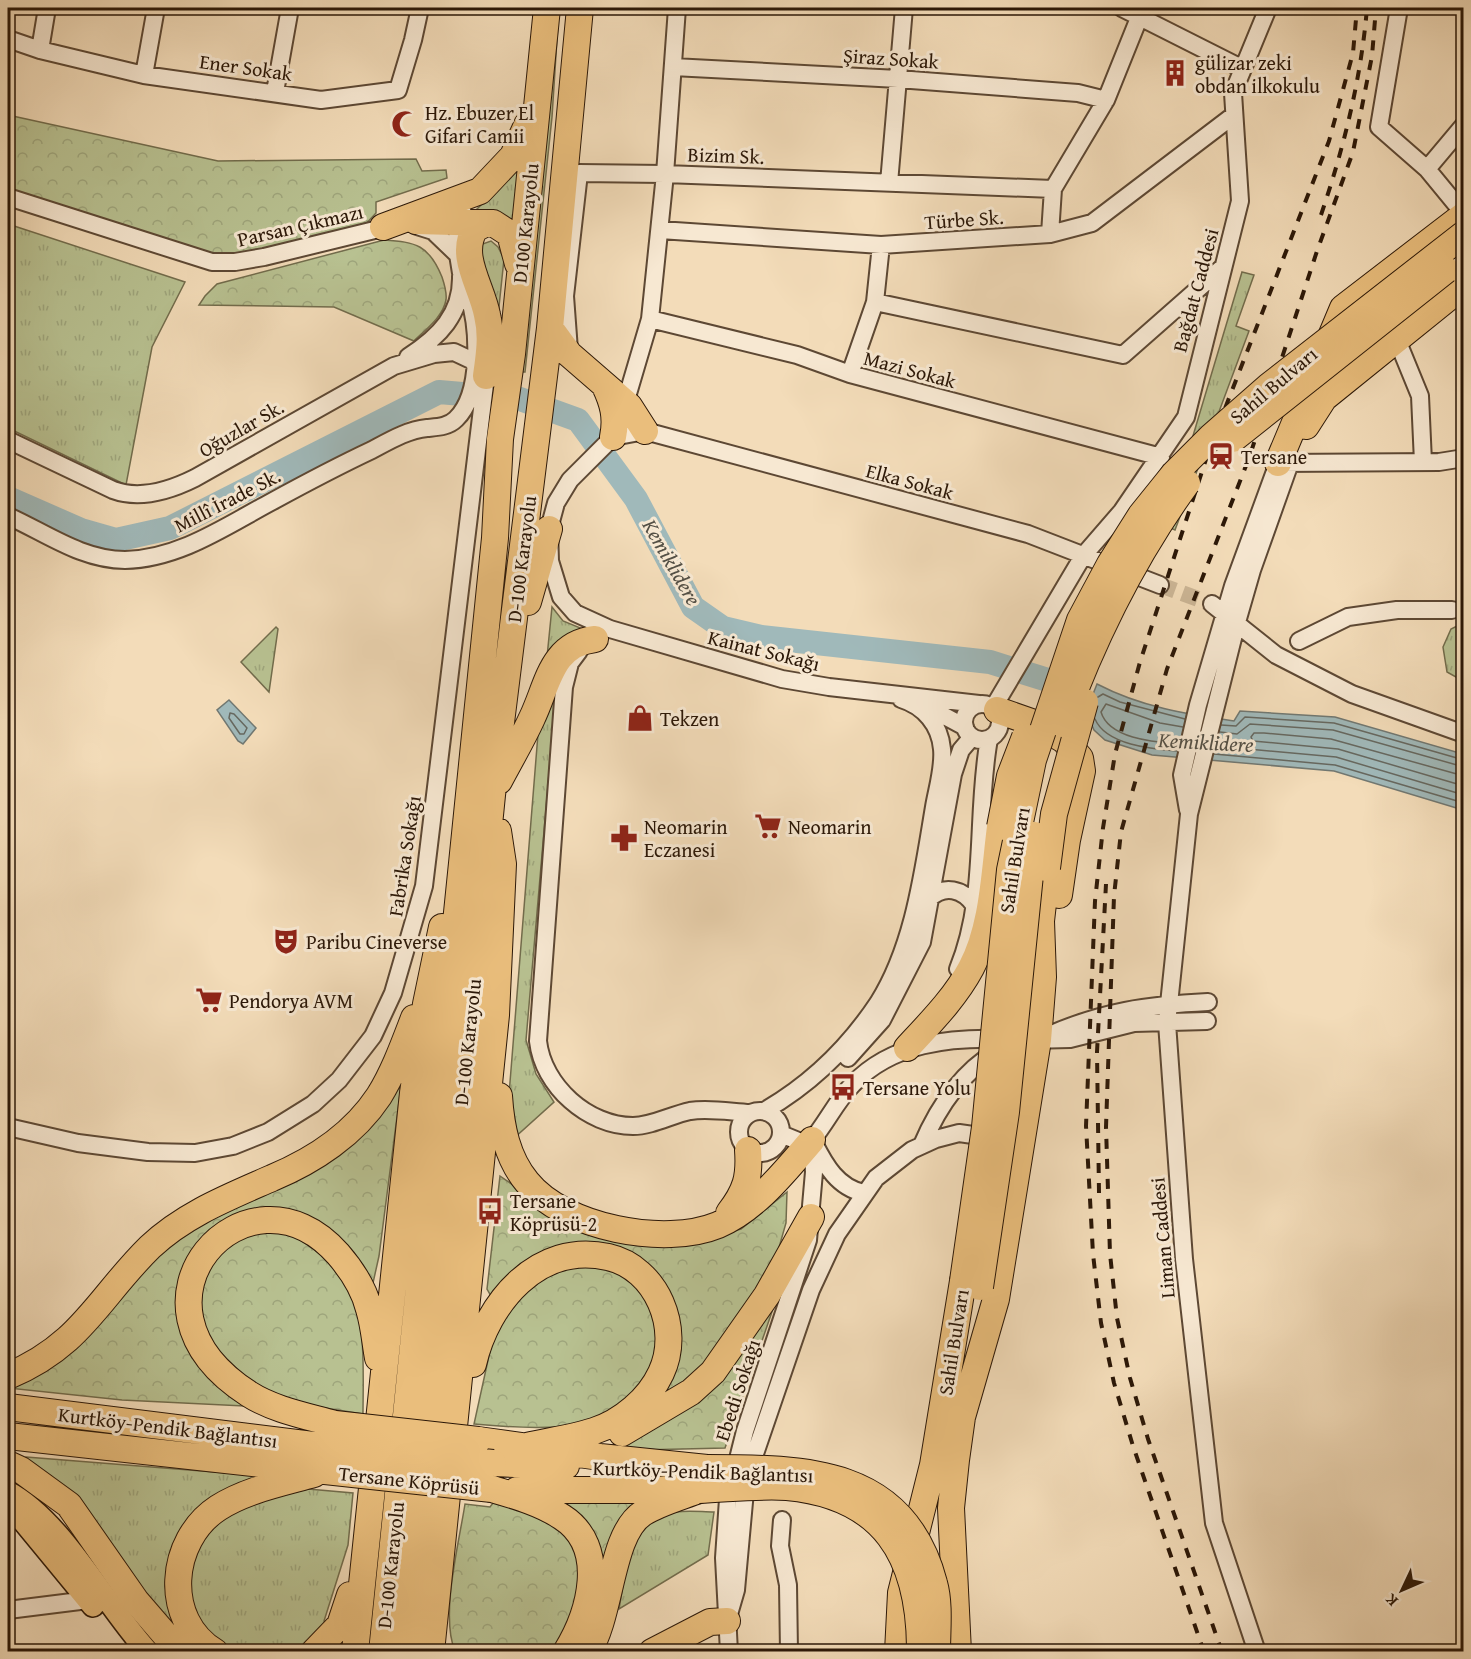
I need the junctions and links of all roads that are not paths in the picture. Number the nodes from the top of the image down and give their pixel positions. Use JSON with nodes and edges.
{"nodes":[{"id":1,"x":47,"y":8,"type":"edge"},
{"id":2,"x":156,"y":8,"type":"edge"},
{"id":3,"x":290,"y":8,"type":"edge"},
{"id":4,"x":420,"y":8,"type":"edge"},
{"id":5,"x":547,"y":8,"type":"edge"},
{"id":6,"x":580,"y":8,"type":"edge"},
{"id":7,"x":677,"y":8,"type":"edge"},
{"id":8,"x":904,"y":8,"type":"edge"},
{"id":9,"x":1122,"y":8,"type":"edge"},
{"id":10,"x":1268,"y":8,"type":"edge"},
{"id":11,"x":1399,"y":8,"type":"edge"},
{"id":12,"x":1142,"y":12,"type":"edge"},
{"id":13,"x":8,"y":39,"type":"edge"},
{"id":14,"x":40,"y":50,"type":"junction"},
{"id":15,"x":673,"y":67,"type":"junction"},
{"id":16,"x":1243,"y":69,"type":"junction"},
{"id":17,"x":144,"y":75,"type":"junction"},
{"id":18,"x":898,"y":79,"type":"junction"},
{"id":19,"x":538,"y":81,"type":"junction"},
{"id":20,"x":275,"y":92,"type":"junction"},
{"id":21,"x":1106,"y":100,"type":"junction"},
{"id":22,"x":1234,"y":116,"type":"junction"},
{"id":23,"x":1464,"y":125,"type":"edge"},
{"id":24,"x":1427,"y":169,"type":"junction"},
{"id":25,"x":665,"y":174,"type":"junction"},
{"id":26,"x":889,"y":183,"type":"junction"},
{"id":27,"x":1053,"y":189,"type":"junction"},
{"id":28,"x":480,"y":191,"type":"junction"},
{"id":29,"x":8,"y":197,"type":"edge"},
{"id":30,"x":1464,"y":214,"type":"edge"},
{"id":31,"x":460,"y":221,"type":"junction"},
{"id":32,"x":486,"y":223,"type":"junction"},
{"id":33,"x":383,"y":226,"type":"junction"},
{"id":34,"x":660,"y":230,"type":"junction"},
{"id":35,"x":1050,"y":234,"type":"junction"},
{"id":36,"x":1464,"y":234,"type":"edge"},
{"id":37,"x":881,"y":245,"type":"junction"},
{"id":38,"x":457,"y":254,"type":"junction"},
{"id":39,"x":1464,"y":256,"type":"edge"},
{"id":40,"x":1224,"y":266,"type":"junction"},
{"id":41,"x":462,"y":276,"type":"junction"},
{"id":42,"x":1464,"y":285,"type":"edge"},
{"id":43,"x":1366,"y":288,"type":"junction"},
{"id":44,"x":875,"y":302,"type":"junction"},
{"id":45,"x":650,"y":319,"type":"junction"},
{"id":46,"x":1397,"y":337,"type":"junction"},
{"id":47,"x":513,"y":342,"type":"junction"},
{"id":48,"x":557,"y":356,"type":"junction"},
{"id":49,"x":394,"y":366,"type":"junction"},
{"id":50,"x":480,"y":369,"type":"junction"},
{"id":51,"x":850,"y":374,"type":"junction"},
{"id":52,"x":604,"y":385,"type":"junction"},
{"id":53,"x":629,"y":406,"type":"junction"},
{"id":54,"x":457,"y":418,"type":"junction"},
{"id":55,"x":645,"y":431,"type":"junction"},
{"id":56,"x":485,"y":433,"type":"junction"},
{"id":57,"x":537,"y":433,"type":"joint"},
{"id":58,"x":613,"y":437,"type":"junction"},
{"id":59,"x":8,"y":440,"type":"edge"},
{"id":60,"x":1161,"y":457,"type":"junction"},
{"id":61,"x":1464,"y":458,"type":"edge"},
{"id":62,"x":1423,"y":462,"type":"junction"},
{"id":63,"x":1284,"y":463,"type":"junction"},
{"id":64,"x":8,"y":516,"type":"edge"},
{"id":65,"x":549,"y":529,"type":"junction"},
{"id":66,"x":1083,"y":556,"type":"junction"},
{"id":67,"x":1160,"y":585,"type":"tunnel mouth"},
{"id":68,"x":1452,"y":610,"type":"dead end"},
{"id":69,"x":1225,"y":613,"type":"junction"},
{"id":70,"x":1090,"y":626,"type":"junction"},
{"id":71,"x":639,"y":638,"type":"junction"},
{"id":72,"x":595,"y":639,"type":"junction"},
{"id":73,"x":1299,"y":641,"type":"dead end"},
{"id":74,"x":506,"y":680,"type":"junction"},
{"id":75,"x":880,"y":693,"type":"junction"},
{"id":76,"x":993,"y":704,"type":"junction"},
{"id":77,"x":1464,"y":734,"type":"edge"},
{"id":78,"x":975,"y":735,"type":"junction"},
{"id":79,"x":481,"y":795,"type":"junction"},
{"id":80,"x":1189,"y":814,"type":"junction"},
{"id":81,"x":929,"y":899,"type":"junction"},
{"id":82,"x":974,"y":905,"type":"junction"},
{"id":83,"x":432,"y":973,"type":"junction"},
{"id":84,"x":1043,"y":977,"type":"junction"},
{"id":85,"x":1208,"y":1002,"type":"dead end"},
{"id":86,"x":1170,"y":1004,"type":"junction"},
{"id":87,"x":496,"y":1015,"type":"junction"},
{"id":88,"x":1207,"y":1021,"type":"dead end"},
{"id":89,"x":1167,"y":1023,"type":"junction"},
{"id":90,"x":1029,"y":1040,"type":"junction"},
{"id":91,"x":907,"y":1048,"type":"junction"},
{"id":92,"x":707,"y":1111,"type":"junction"},
{"id":93,"x":768,"y":1119,"type":"junction"},
{"id":94,"x":1024,"y":1123,"type":"junction"},
{"id":95,"x":11,"y":1129,"type":"edge"},
{"id":96,"x":812,"y":1140,"type":"junction"},
{"id":97,"x":743,"y":1142,"type":"junction"},
{"id":98,"x":922,"y":1144,"type":"junction"},
{"id":99,"x":864,"y":1193,"type":"junction"},
{"id":100,"x":811,"y":1217,"type":"junction"},
{"id":101,"x":717,"y":1225,"type":"junction"},
{"id":102,"x":971,"y":1284,"type":"junction"},
{"id":103,"x":8,"y":1376,"type":"edge"},
{"id":104,"x":383,"y":1393,"type":"junction"},
{"id":105,"x":8,"y":1407,"type":"edge"},
{"id":106,"x":458,"y":1411,"type":"junction"},
{"id":107,"x":962,"y":1417,"type":"junction"},
{"id":108,"x":8,"y":1436,"type":"edge"},
{"id":109,"x":527,"y":1446,"type":"junction"},
{"id":110,"x":330,"y":1447,"type":"junction"},
{"id":111,"x":493,"y":1463,"type":"joint"},
{"id":112,"x":8,"y":1464,"type":"edge"},
{"id":113,"x":703,"y":1479,"type":"junction"},
{"id":114,"x":492,"y":1489,"type":"junction"},
{"id":115,"x":8,"y":1492,"type":"edge"},
{"id":116,"x":8,"y":1511,"type":"edge"},
{"id":117,"x":782,"y":1520,"type":"dead end"},
{"id":118,"x":365,"y":1542,"type":"junction"},
{"id":119,"x":88,"y":1600,"type":"junction"},
{"id":120,"x":438,"y":1602,"type":"junction"},
{"id":121,"x":8,"y":1610,"type":"edge"},
{"id":122,"x":958,"y":1616,"type":"junction"},
{"id":123,"x":727,"y":1621,"type":"junction"},
{"id":124,"x":898,"y":1643,"type":"edge"},
{"id":125,"x":129,"y":1652,"type":"edge"},
{"id":126,"x":148,"y":1652,"type":"edge"},
{"id":127,"x":180,"y":1652,"type":"edge"},
{"id":128,"x":215,"y":1652,"type":"edge"},
{"id":129,"x":314,"y":1652,"type":"edge"},
{"id":130,"x":355,"y":1652,"type":"edge"},
{"id":131,"x":381,"y":1652,"type":"edge"},
{"id":132,"x":406,"y":1652,"type":"edge"},
{"id":133,"x":431,"y":1652,"type":"edge"},
{"id":134,"x":443,"y":1652,"type":"edge"},
{"id":135,"x":566,"y":1652,"type":"edge"},
{"id":136,"x":588,"y":1652,"type":"edge"},
{"id":137,"x":652,"y":1652,"type":"edge"},
{"id":138,"x":729,"y":1652,"type":"edge"},
{"id":139,"x":789,"y":1652,"type":"edge"},
{"id":140,"x":920,"y":1652,"type":"edge"},
{"id":141,"x":937,"y":1652,"type":"edge"},
{"id":142,"x":958,"y":1652,"type":"edge"},
{"id":143,"x":1257,"y":1652,"type":"edge"}],
"edges":[{"from":1,"to":14,"type":"street"},
{"from":2,"to":17,"type":"street"},
{"from":3,"to":20,"type":"street"},
{"from":4,"to":20,"type":"street","name":"Ener Sokak"},
{"from":5,"to":19,"type":"highway","name":"D100 Karayolu"},
{"from":6,"to":48,"type":"highway","name":"D100 Karayolu"},
{"from":7,"to":15,"type":"street"},
{"from":8,"to":18,"type":"street"},
{"from":9,"to":12,"type":"street"},
{"from":10,"to":16,"type":"street","name":"Bağdat Caddesi"},
{"from":11,"to":24,"type":"street"},
{"from":12,"to":16,"type":"street"},
{"from":12,"to":21,"type":"street"},
{"from":13,"to":14,"type":"street","name":"Ener Sokak"},
{"from":14,"to":17,"type":"street","name":"Ener Sokak"},
{"from":15,"to":18,"type":"street","name":"Şiraz Sokak"},
{"from":15,"to":25,"type":"street"},
{"from":16,"to":22,"type":"street","name":"Bağdat Caddesi"},
{"from":17,"to":20,"type":"street","name":"Ener Sokak"},
{"from":18,"to":21,"type":"street","name":"Şiraz Sokak"},
{"from":18,"to":26,"type":"street"},
{"from":19,"to":28,"type":"highway"},
{"from":19,"to":47,"type":"highway","name":"D100 Karayolu"},
{"from":21,"to":27,"type":"street"},
{"from":22,"to":35,"type":"street","name":"Türbe Sk."},
{"from":22,"to":40,"type":"street","name":"Bağdat Caddesi"},
{"from":23,"to":24,"type":"street"},
{"from":24,"to":30,"type":"street"},
{"from":25,"to":26,"type":"street","name":"Bizim Sk."},
{"from":25,"to":34,"type":"street"},
{"from":25,"to":48,"type":"street","name":"Bizim Sk."},
{"from":26,"to":27,"type":"street","name":"Bizim Sk."},
{"from":27,"to":35,"type":"street"},
{"from":28,"to":31,"type":"street"},
{"from":28,"to":33,"type":"highway"},
{"from":29,"to":33,"type":"street","name":"Parsan Çıkmazı"},
{"from":30,"to":43,"type":"highway"},
{"from":31,"to":32,"type":"highway"},
{"from":31,"to":33,"type":"highway"},
{"from":31,"to":38,"type":"street"},
{"from":32,"to":47,"type":"highway"},
{"from":32,"to":50,"type":"highway"},
{"from":33,"to":38,"type":"street","name":"Parsan Çıkmazı"},
{"from":34,"to":37,"type":"street","name":"Türbe Sk."},
{"from":34,"to":45,"type":"street"},
{"from":35,"to":37,"type":"street","name":"Türbe Sk."},
{"from":36,"to":70,"type":"highway","name":"Sahil Bulvarı","bridge":true},
{"from":37,"to":44,"type":"street"},
{"from":38,"to":41,"type":"street"},
{"from":39,"to":70,"type":"highway","name":"Sahil Bulvarı","bridge":true},
{"from":40,"to":44,"type":"street"},
{"from":40,"to":60,"type":"street","name":"Bağdat Caddesi"},
{"from":41,"to":49,"type":"street"},
{"from":41,"to":50,"type":"street"},
{"from":42,"to":46,"type":"highway"},
{"from":43,"to":46,"type":"street"},
{"from":43,"to":63,"type":"highway"},
{"from":44,"to":51,"type":"street"},
{"from":45,"to":51,"type":"street","name":"Mazi Sokak"},
{"from":45,"to":53,"type":"street"},
{"from":46,"to":62,"type":"street"},
{"from":46,"to":63,"type":"highway"},
{"from":47,"to":56,"type":"highway","name":"D100 Karayolu"},
{"from":48,"to":52,"type":"highway"},
{"from":48,"to":57,"type":"highway","name":"D100 Karayolu"},
{"from":49,"to":50,"type":"street","name":"Oğuzlar Sk."},
{"from":49,"to":59,"type":"street","name":"Oğuzlar Sk."},
{"from":50,"to":54,"type":"street"},
{"from":50,"to":56,"type":"street","name":"Fabrika Sokağı"},
{"from":51,"to":60,"type":"street","name":"Mazi Sokak"},
{"from":52,"to":53,"type":"highway"},
{"from":52,"to":58,"type":"highway"},
{"from":53,"to":55,"type":"highway"},
{"from":54,"to":56,"type":"street"},
{"from":54,"to":64,"type":"street","name":"Millî İrade Sk."},
{"from":55,"to":58,"type":"street"},
{"from":55,"to":66,"type":"street","name":"Elka Sokak"},
{"from":56,"to":79,"type":"highway","name":"D-100 Karayolu"},
{"from":56,"to":95,"type":"street","name":"Fabrika Sokağı"},
{"from":57,"to":74,"type":"highway","name":"D-100 Karayolu"},
{"from":58,"to":65,"type":"street","name":"Kainat Sokağı"},
{"from":60,"to":66,"type":"street","name":"Bağdat Caddesi"},
{"from":61,"to":62,"type":"street"},
{"from":62,"to":63,"type":"street"},
{"from":63,"to":69,"type":"street","name":"Liman Caddesi"},
{"from":65,"to":71,"type":"street","name":"Kainat Sokağı"},
{"from":65,"to":74,"type":"highway"},
{"from":66,"to":67,"type":"street","name":"Elka Sokak"},
{"from":66,"to":76,"type":"street","name":"Bağdat Caddesi"},
{"from":68,"to":73,"type":"street"},
{"from":69,"to":77,"type":"street"},
{"from":69,"to":80,"type":"street","name":"Liman Caddesi"},
{"from":69,"to":80,"type":"street","name":"Liman Caddesi"},
{"from":70,"to":84,"type":"highway","bridge":true},
{"from":70,"to":91,"type":"highway","bridge":true},
{"from":70,"to":102,"type":"highway","name":"Sahil Bulvarı","bridge":true},
{"from":71,"to":72,"type":"street"},
{"from":71,"to":75,"type":"street","name":"Kainat Sokağı"},
{"from":72,"to":79,"type":"highway"},
{"from":72,"to":92,"type":"street"},
{"from":74,"to":79,"type":"highway","name":"D-100 Karayolu"},
{"from":75,"to":76,"type":"street"},
{"from":75,"to":78,"type":"street"},
{"from":75,"to":93,"type":"street"},
{"from":76,"to":78,"type":"street"},
{"from":76,"to":78,"type":"street","name":"Bağdat Caddesi"},
{"from":76,"to":84,"type":"highway"},
{"from":78,"to":81,"type":"street"},
{"from":78,"to":82,"type":"street"},
{"from":79,"to":83,"type":"highway"},
{"from":79,"to":87,"type":"highway"},
{"from":79,"to":131,"type":"highway","name":"D-100 Karayolu"},
{"from":79,"to":132,"type":"highway","name":"D-100 Karayolu"},
{"from":80,"to":86,"type":"street","name":"Liman Caddesi"},
{"from":81,"to":82,"type":"street"},
{"from":81,"to":93,"type":"street"},
{"from":82,"to":91,"type":"street"},
{"from":83,"to":103,"type":"highway"},
{"from":83,"to":104,"type":"highway"},
{"from":84,"to":90,"type":"highway"},
{"from":85,"to":86,"type":"street"},
{"from":86,"to":89,"type":"street","name":"Liman Caddesi"},
{"from":86,"to":90,"type":"street"},
{"from":87,"to":101,"type":"highway"},
{"from":87,"to":106,"type":"highway"},
{"from":88,"to":89,"type":"street"},
{"from":89,"to":90,"type":"street"},
{"from":89,"to":143,"type":"street","name":"Liman Caddesi"},
{"from":90,"to":91,"type":"street"},
{"from":90,"to":94,"type":"highway"},
{"from":90,"to":98,"type":"street"},
{"from":91,"to":96,"type":"street"},
{"from":92,"to":93,"type":"street"},
{"from":92,"to":97,"type":"street"},
{"from":93,"to":96,"type":"street"},
{"from":93,"to":97,"type":"street"},
{"from":93,"to":97,"type":"street"},
{"from":94,"to":98,"type":"street"},
{"from":94,"to":107,"type":"highway"},
{"from":96,"to":99,"type":"street"},
{"from":96,"to":100,"type":"street","name":"Ebedi Sokağı"},
{"from":96,"to":101,"type":"highway"},
{"from":97,"to":101,"type":"highway"},
{"from":98,"to":99,"type":"street"},
{"from":99,"to":123,"type":"street"},
{"from":100,"to":109,"type":"highway"},
{"from":100,"to":123,"type":"street","name":"Ebedi Sokağı"},
{"from":102,"to":107,"type":"highway","name":"Sahil Bulvarı"},
{"from":102,"to":124,"type":"highway","name":"Sahil Bulvarı"},
{"from":104,"to":110,"type":"highway"},
{"from":104,"to":118,"type":"highway"},
{"from":105,"to":110,"type":"highway","name":"Kurtköy-Pendik Bağlantısı"},
{"from":106,"to":109,"type":"highway"},
{"from":106,"to":120,"type":"highway"},
{"from":107,"to":122,"type":"highway"},
{"from":108,"to":110,"type":"highway","name":"Kurtköy-Pendik Bağlantısı"},
{"from":109,"to":110,"type":"highway","bridge":true},
{"from":109,"to":113,"type":"highway"},
{"from":110,"to":111,"type":"highway","name":"Tersane Köprüsü","bridge":true},
{"from":110,"to":114,"type":"highway","name":"Tersane Köprüsü","bridge":true},
{"from":110,"to":128,"type":"highway"},
{"from":111,"to":113,"type":"highway","name":"Kurtköy-Pendik Bağlantısı"},
{"from":112,"to":127,"type":"highway"},
{"from":113,"to":114,"type":"highway","name":"Kurtköy-Pendik Bağlantısı"},
{"from":113,"to":136,"type":"highway"},
{"from":113,"to":140,"type":"highway","name":"Kurtköy-Pendik Bağlantısı","bridge":true},
{"from":113,"to":141,"type":"highway","name":"Kurtköy-Pendik Bağlantısı","bridge":true},
{"from":114,"to":135,"type":"highway"},
{"from":115,"to":126,"type":"main road"},
{"from":116,"to":119,"type":"main road"},
{"from":117,"to":139,"type":"street"},
{"from":118,"to":129,"type":"highway"},
{"from":118,"to":130,"type":"highway"},
{"from":119,"to":121,"type":"street"},
{"from":119,"to":125,"type":"main road"},
{"from":120,"to":133,"type":"highway"},
{"from":120,"to":134,"type":"highway"},
{"from":122,"to":124,"type":"highway"},
{"from":122,"to":142,"type":"highway"},
{"from":123,"to":137,"type":"highway"},
{"from":123,"to":138,"type":"street","name":"Ebedi Sokağı"}]}
